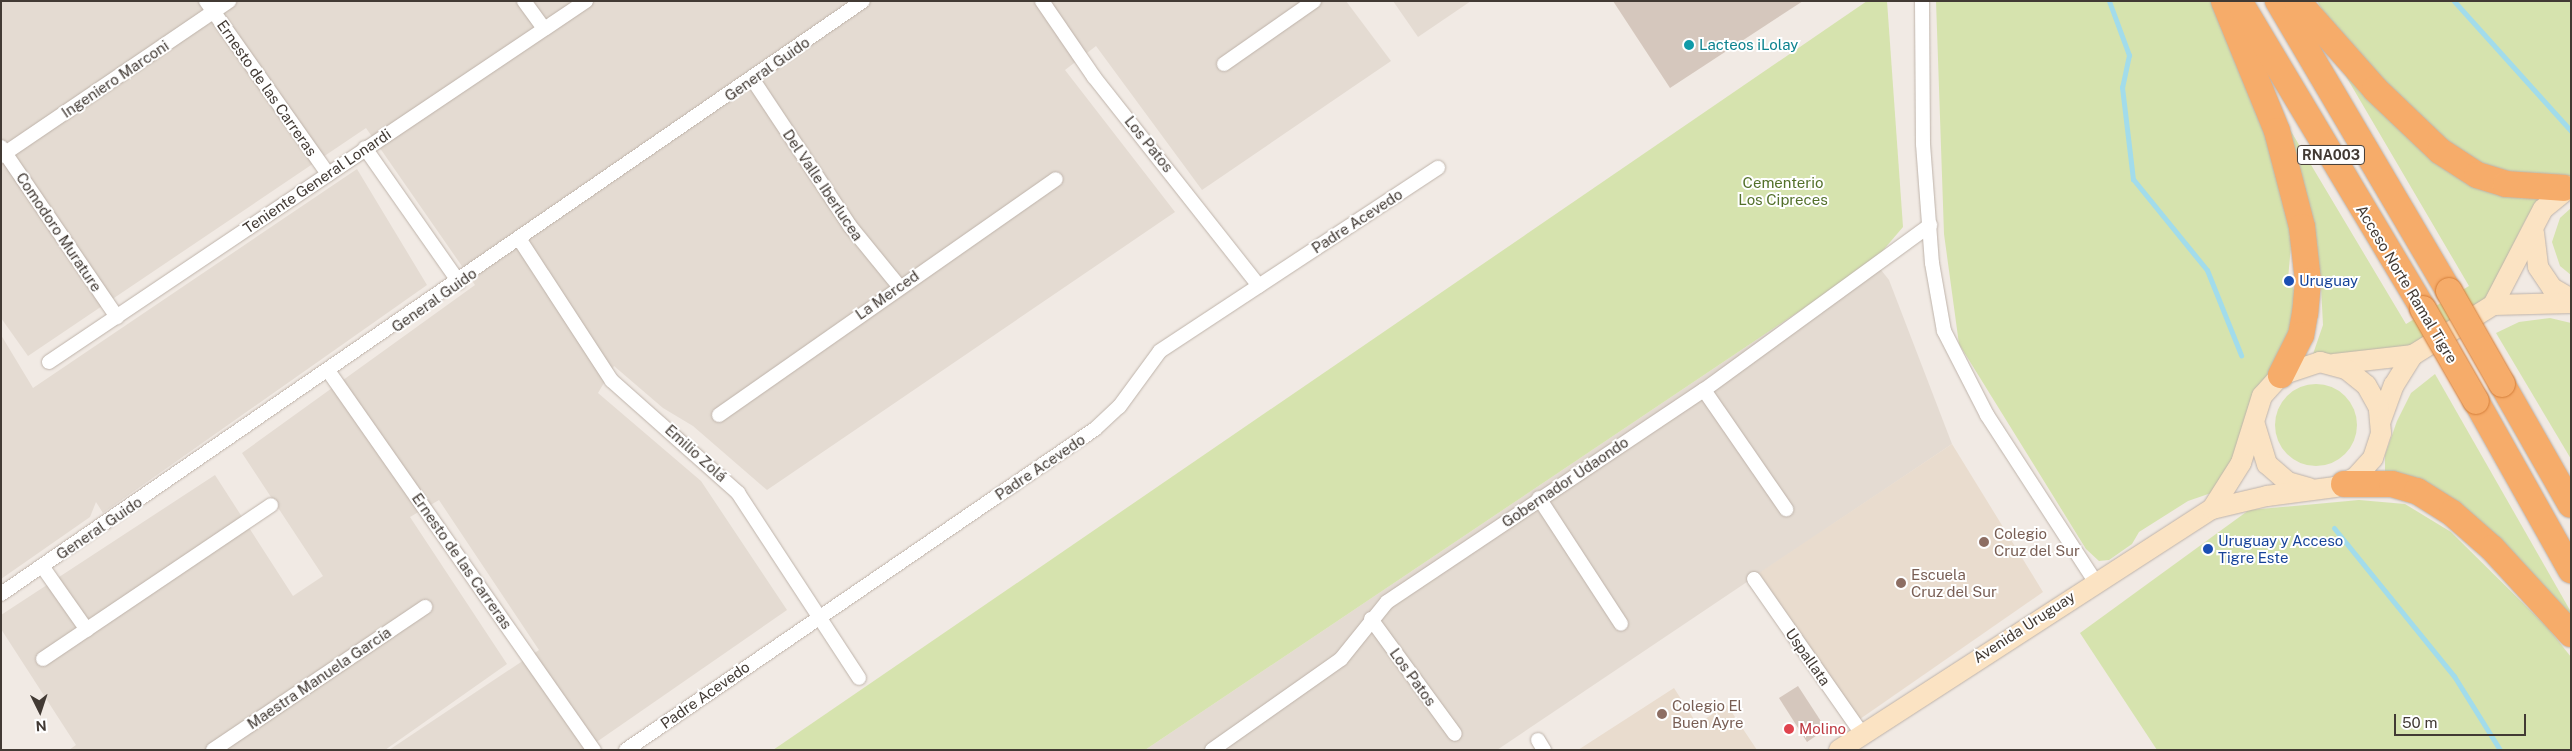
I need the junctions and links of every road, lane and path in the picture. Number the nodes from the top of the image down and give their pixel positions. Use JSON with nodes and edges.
{"nodes":[{"id":1,"x":229,"y":1,"type":"edge"},
{"id":2,"x":524,"y":1,"type":"edge"},
{"id":3,"x":586,"y":1,"type":"edge"},
{"id":4,"x":863,"y":1,"type":"edge"},
{"id":5,"x":1042,"y":1,"type":"edge"},
{"id":6,"x":1314,"y":1,"type":"edge"},
{"id":7,"x":1922,"y":1,"type":"edge"},
{"id":8,"x":2224,"y":1,"type":"edge"},
{"id":9,"x":2239,"y":1,"type":"edge"},
{"id":10,"x":2278,"y":1,"type":"edge"},
{"id":11,"x":2297,"y":1,"type":"edge"},
{"id":12,"x":210,"y":7,"type":"edge"},
{"id":13,"x":544,"y":29,"type":"junction"},
{"id":14,"x":1224,"y":64,"type":"dead end"},
{"id":15,"x":752,"y":80,"type":"junction"},
{"id":16,"x":365,"y":148,"type":"junction"},
{"id":17,"x":3,"y":152,"type":"edge"},
{"id":18,"x":1438,"y":168,"type":"dead end"},
{"id":19,"x":328,"y":174,"type":"junction"},
{"id":20,"x":1056,"y":179,"type":"dead end"},
{"id":21,"x":2567,"y":187,"type":"edge"},
{"id":22,"x":2538,"y":219,"type":"junction"},
{"id":23,"x":1930,"y":225,"type":"junction"},
{"id":24,"x":520,"y":240,"type":"junction"},
{"id":25,"x":459,"y":282,"type":"junction"},
{"id":26,"x":898,"y":286,"type":"junction"},
{"id":27,"x":1259,"y":286,"type":"junction"},
{"id":28,"x":2571,"y":299,"type":"edge"},
{"id":29,"x":2571,"y":303,"type":"edge"},
{"id":30,"x":2493,"y":306,"type":"junction"},
{"id":31,"x":117,"y":317,"type":"junction"},
{"id":32,"x":2414,"y":355,"type":"junction"},
{"id":33,"x":49,"y":362,"type":"dead end"},
{"id":34,"x":2334,"y":364,"type":"junction"},
{"id":35,"x":330,"y":372,"type":"junction"},
{"id":36,"x":2281,"y":375,"type":"junction"},
{"id":37,"x":1704,"y":390,"type":"junction"},
{"id":38,"x":719,"y":415,"type":"dead end"},
{"id":39,"x":2381,"y":420,"type":"junction"},
{"id":40,"x":2254,"y":424,"type":"junction"},
{"id":41,"x":2344,"y":484,"type":"junction"},
{"id":42,"x":2316,"y":489,"type":"junction"},
{"id":43,"x":1539,"y":498,"type":"junction"},
{"id":44,"x":271,"y":505,"type":"dead end"},
{"id":45,"x":2571,"y":505,"type":"edge"},
{"id":46,"x":1786,"y":509,"type":"dead end"},
{"id":47,"x":2212,"y":510,"type":"junction"},
{"id":48,"x":42,"y":566,"type":"junction"},
{"id":49,"x":2571,"y":570,"type":"edge"},
{"id":50,"x":1754,"y":579,"type":"dead end"},
{"id":51,"x":2095,"y":581,"type":"junction"},
{"id":52,"x":1,"y":594,"type":"edge"},
{"id":53,"x":425,"y":607,"type":"dead end"},
{"id":54,"x":821,"y":615,"type":"junction"},
{"id":55,"x":1372,"y":619,"type":"junction"},
{"id":56,"x":1621,"y":624,"type":"dead end"},
{"id":57,"x":87,"y":630,"type":"junction"},
{"id":58,"x":2571,"y":634,"type":"edge"},
{"id":59,"x":43,"y":659,"type":"dead end"},
{"id":60,"x":859,"y":678,"type":"dead end"},
{"id":61,"x":1455,"y":734,"type":"dead end"},
{"id":62,"x":1862,"y":734,"type":"junction"},
{"id":63,"x":1220,"y":748,"type":"edge"},
{"id":64,"x":213,"y":750,"type":"edge"},
{"id":65,"x":594,"y":750,"type":"edge"},
{"id":66,"x":626,"y":750,"type":"edge"},
{"id":67,"x":1839,"y":750,"type":"edge"}],
"edges":[{"from":1,"to":12,"type":"street","name":"Ingeniero Marconi"},
{"from":2,"to":13,"type":"street"},
{"from":3,"to":13,"type":"street","name":"Teniente General Lonardi"},
{"from":4,"to":15,"type":"street","name":"General Guido"},
{"from":5,"to":27,"type":"street","name":"Los Patos"},
{"from":6,"to":14,"type":"street"},
{"from":7,"to":23,"type":"street"},
{"from":8,"to":36,"type":"highway"},
{"from":9,"to":49,"type":"highway","name":"Acceso Norte Ramal Tigre","number":"RNA003","bridge":true},
{"from":10,"to":45,"type":"highway","name":"Acceso Norte Ramal Tigre","number":"RNA003","bridge":true},
{"from":11,"to":21,"type":"highway"},
{"from":12,"to":17,"type":"street","name":"Ingeniero Marconi"},
{"from":12,"to":19,"type":"street","name":"Ernesto de las Carreras"},
{"from":13,"to":16,"type":"street","name":"Teniente General Lonardi"},
{"from":15,"to":24,"type":"street","name":"General Guido"},
{"from":15,"to":26,"type":"street","name":"Del Valle Iberlucea"},
{"from":16,"to":19,"type":"street","name":"Teniente General Lonardi"},
{"from":16,"to":25,"type":"street"},
{"from":17,"to":31,"type":"street","name":"Comodoro Murature"},
{"from":18,"to":27,"type":"street","name":"Padre Acevedo"},
{"from":19,"to":31,"type":"street","name":"Teniente General Lonardi"},
{"from":20,"to":26,"type":"street","name":"La Merced"},
{"from":21,"to":22,"type":"main road"},
{"from":22,"to":28,"type":"main road"},
{"from":22,"to":30,"type":"main road"},
{"from":23,"to":37,"type":"street","name":"Gobernador Udaondo"},
{"from":23,"to":51,"type":"street"},
{"from":24,"to":25,"type":"street","name":"General Guido"},
{"from":24,"to":54,"type":"street","name":"Emilio Zolá"},
{"from":25,"to":35,"type":"street","name":"General Guido"},
{"from":26,"to":38,"type":"street","name":"La Merced"},
{"from":27,"to":54,"type":"street","name":"Padre Acevedo"},
{"from":29,"to":30,"type":"main road","name":"Avenida Uruguay"},
{"from":30,"to":32,"type":"main road","name":"Avenida Uruguay"},
{"from":31,"to":33,"type":"street","name":"Teniente General Lonardi"},
{"from":32,"to":34,"type":"main road","name":"Avenida Uruguay"},
{"from":32,"to":39,"type":"main road","name":"Avenida Uruguay"},
{"from":34,"to":36,"type":"main road","name":"Avenida Uruguay"},
{"from":34,"to":39,"type":"main road"},
{"from":35,"to":48,"type":"street","name":"General Guido"},
{"from":35,"to":65,"type":"street","name":"Ernesto de las Carreras"},
{"from":36,"to":40,"type":"main road","name":"Avenida Uruguay"},
{"from":37,"to":43,"type":"street","name":"Gobernador Udaondo"},
{"from":37,"to":46,"type":"street"},
{"from":39,"to":41,"type":"main road","name":"Avenida Uruguay"},
{"from":40,"to":42,"type":"main road","name":"Avenida Uruguay"},
{"from":40,"to":47,"type":"main road","name":"Avenida Uruguay"},
{"from":41,"to":42,"type":"main road","name":"Avenida Uruguay"},
{"from":41,"to":58,"type":"highway"},
{"from":42,"to":47,"type":"main road","name":"Avenida Uruguay"},
{"from":43,"to":55,"type":"street","name":"Gobernador Udaondo"},
{"from":43,"to":56,"type":"street"},
{"from":44,"to":57,"type":"street"},
{"from":47,"to":51,"type":"main road","name":"Avenida Uruguay"},
{"from":48,"to":52,"type":"street","name":"General Guido"},
{"from":48,"to":57,"type":"street"},
{"from":50,"to":62,"type":"street","name":"Uspallata"},
{"from":51,"to":62,"type":"main road","name":"Avenida Uruguay"},
{"from":53,"to":64,"type":"street","name":"Maestra Manuela García"},
{"from":54,"to":60,"type":"street","name":"Emilio Zolá"},
{"from":54,"to":66,"type":"street","name":"Padre Acevedo"},
{"from":55,"to":61,"type":"street","name":"Los Patos"},
{"from":55,"to":63,"type":"street","name":"Gobernador Udaondo"},
{"from":57,"to":59,"type":"street"},
{"from":62,"to":67,"type":"main road","name":"Avenida Uruguay"}]}
